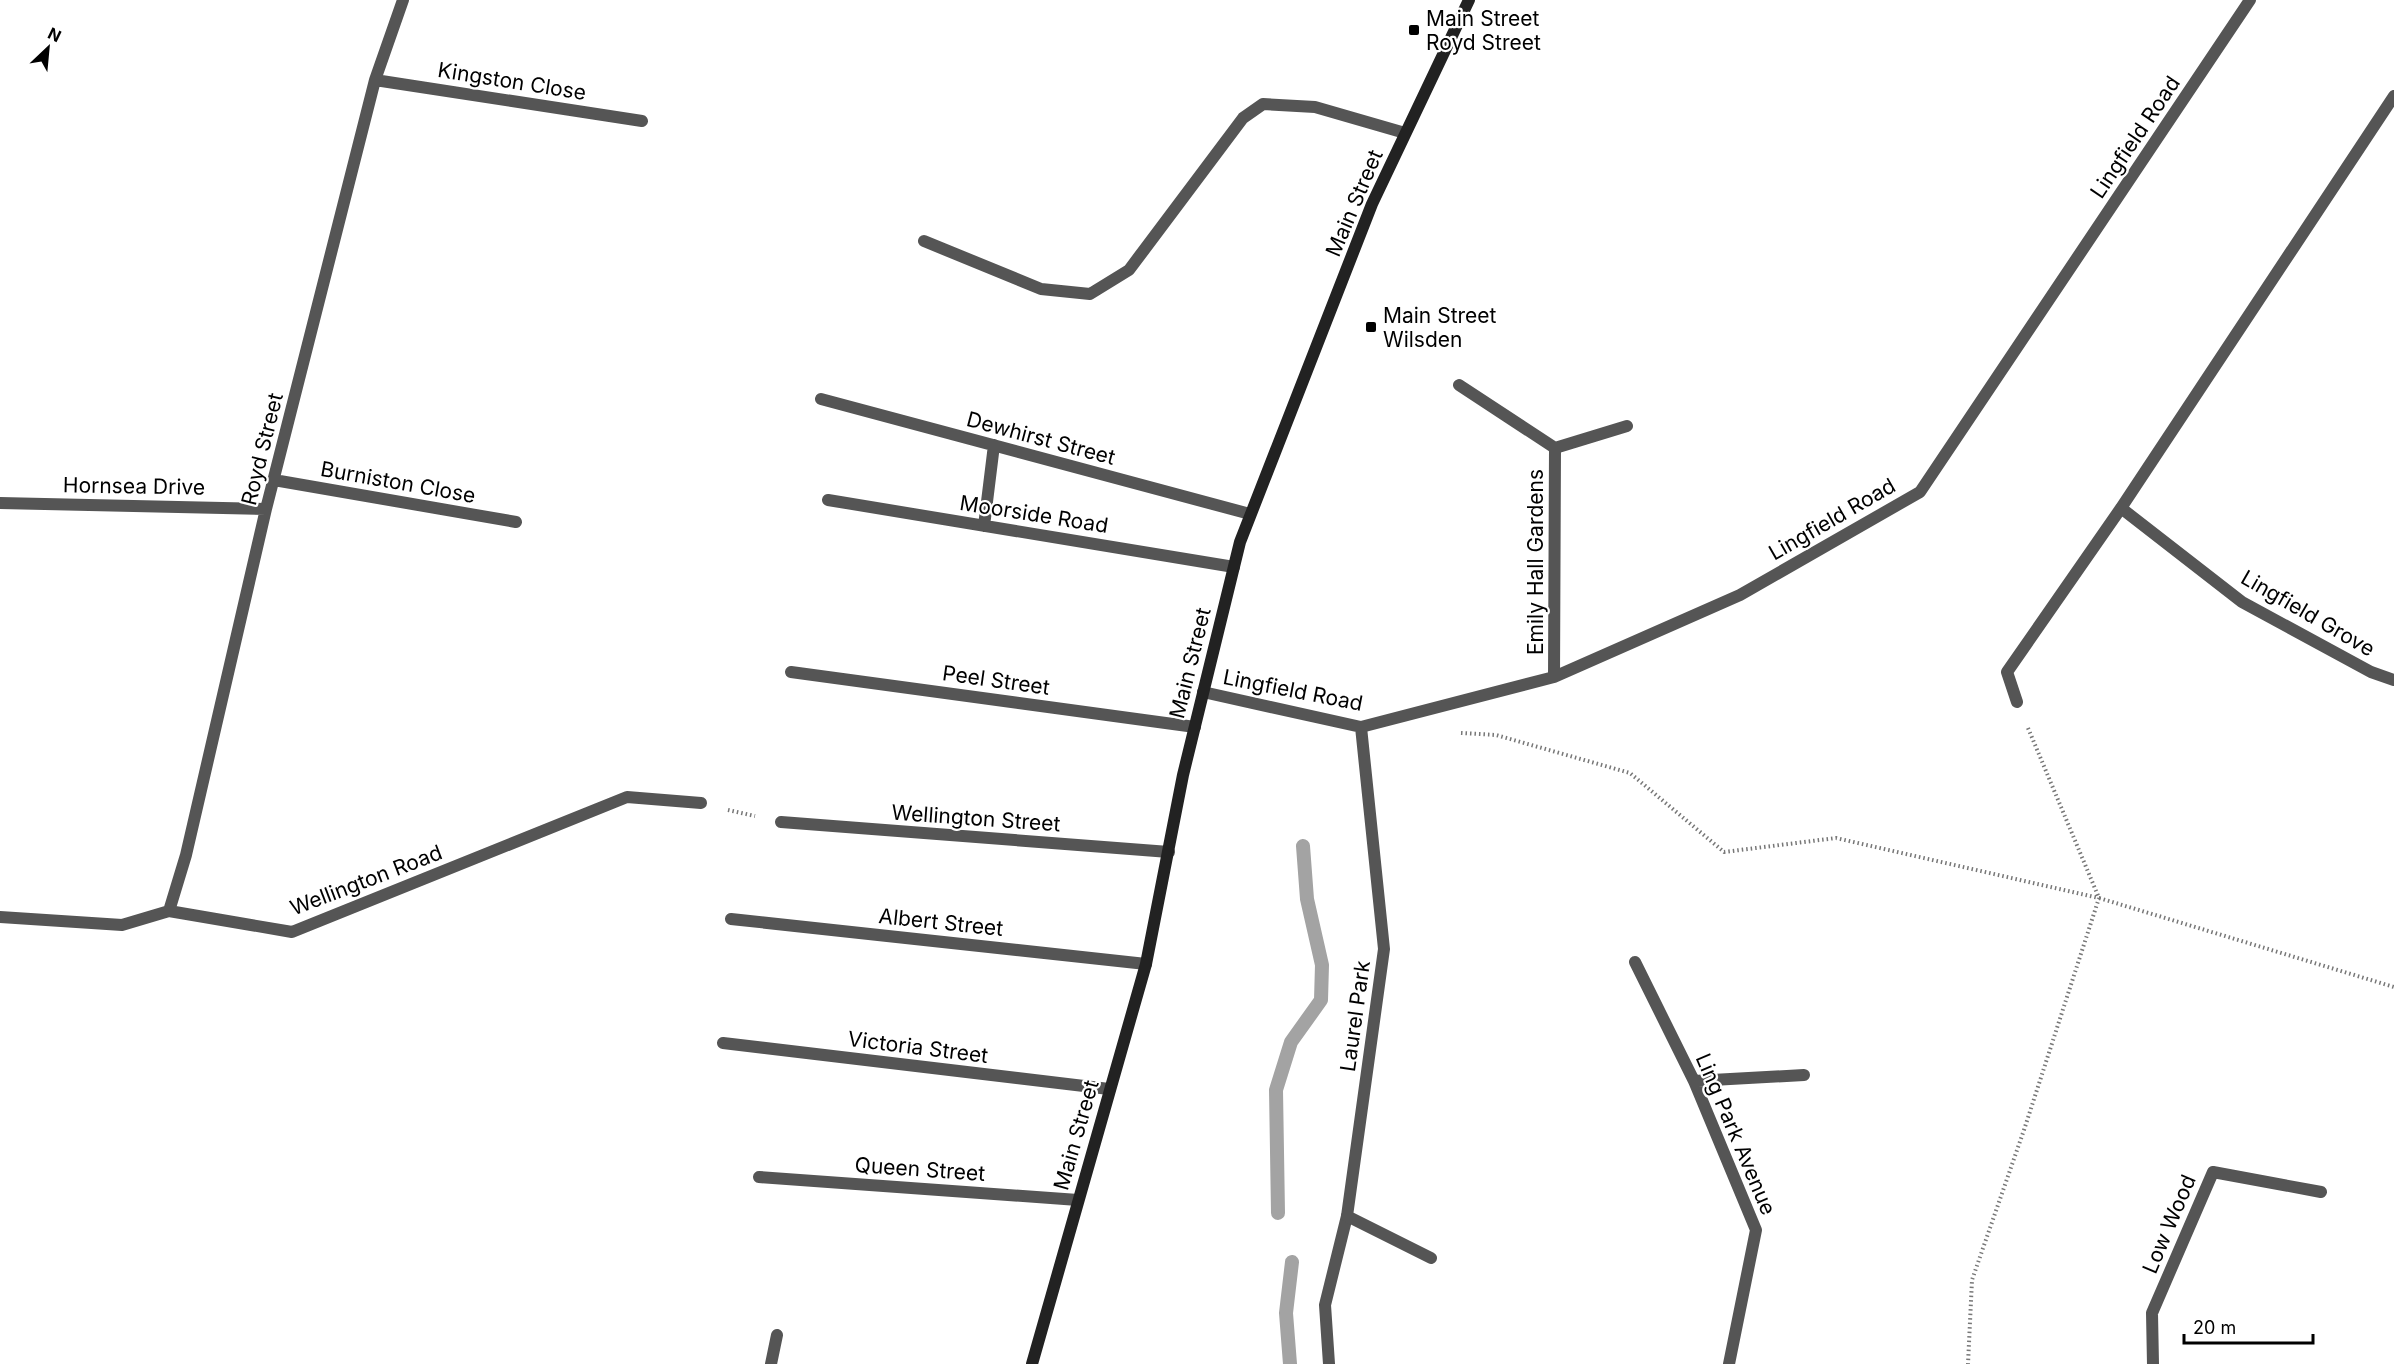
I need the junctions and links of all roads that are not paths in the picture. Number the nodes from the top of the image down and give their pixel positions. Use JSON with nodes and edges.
{"nodes":[{"id":1,"x":403,"y":0,"type":"edge"},
{"id":2,"x":1469,"y":0,"type":"edge"},
{"id":3,"x":2250,"y":0,"type":"edge"},
{"id":4,"x":375,"y":80,"type":"junction"},
{"id":5,"x":2394,"y":96,"type":"edge"},
{"id":6,"x":642,"y":121,"type":"dead end"},
{"id":7,"x":1406,"y":133,"type":"junction"},
{"id":8,"x":924,"y":241,"type":"dead end"},
{"id":9,"x":1459,"y":385,"type":"dead end"},
{"id":10,"x":821,"y":399,"type":"dead end"},
{"id":11,"x":1627,"y":426,"type":"dead end"},
{"id":12,"x":993,"y":445,"type":"junction"},
{"id":13,"x":1555,"y":448,"type":"junction"},
{"id":14,"x":274,"y":480,"type":"junction"},
{"id":15,"x":828,"y":500,"type":"dead end"},
{"id":16,"x":0,"y":503,"type":"edge"},
{"id":17,"x":2121,"y":508,"type":"junction"},
{"id":18,"x":266,"y":509,"type":"junction"},
{"id":19,"x":1250,"y":514,"type":"junction"},
{"id":20,"x":516,"y":522,"type":"dead end"},
{"id":21,"x":984,"y":526,"type":"junction"},
{"id":22,"x":1234,"y":567,"type":"junction"},
{"id":23,"x":791,"y":672,"type":"dead end"},
{"id":24,"x":1554,"y":677,"type":"junction"},
{"id":25,"x":2394,"y":680,"type":"edge"},
{"id":26,"x":1203,"y":692,"type":"junction"},
{"id":27,"x":2017,"y":702,"type":"road end"},
{"id":28,"x":1195,"y":727,"type":"junction"},
{"id":29,"x":1361,"y":727,"type":"junction"},
{"id":30,"x":701,"y":803,"type":"road end"},
{"id":31,"x":781,"y":822,"type":"road end"},
{"id":32,"x":1168,"y":852,"type":"junction"},
{"id":33,"x":169,"y":911,"type":"junction"},
{"id":34,"x":0,"y":917,"type":"edge"},
{"id":35,"x":731,"y":919,"type":"dead end"},
{"id":36,"x":1635,"y":962,"type":"dead end"},
{"id":37,"x":1146,"y":963,"type":"junction"},
{"id":38,"x":723,"y":1043,"type":"dead end"},
{"id":39,"x":1804,"y":1075,"type":"dead end"},
{"id":40,"x":1694,"y":1082,"type":"junction"},
{"id":41,"x":1109,"y":1089,"type":"junction"},
{"id":42,"x":759,"y":1177,"type":"dead end"},
{"id":43,"x":2321,"y":1192,"type":"dead end"},
{"id":44,"x":1078,"y":1200,"type":"junction"},
{"id":45,"x":1347,"y":1216,"type":"junction"},
{"id":46,"x":1431,"y":1258,"type":"dead end"},
{"id":47,"x":777,"y":1335,"type":"dead end"},
{"id":48,"x":771,"y":1364,"type":"edge"},
{"id":49,"x":1032,"y":1364,"type":"edge"},
{"id":50,"x":1329,"y":1364,"type":"edge"},
{"id":51,"x":1729,"y":1364,"type":"edge"},
{"id":52,"x":2153,"y":1364,"type":"edge"}],
"edges":[{"from":1,"to":4,"type":"street","name":"Royd Street"},
{"from":2,"to":7,"type":"street","name":"Main Street"},
{"from":3,"to":24,"type":"street","name":"Lingfield Road"},
{"from":4,"to":6,"type":"street","name":"Kingston Close"},
{"from":4,"to":14,"type":"street","name":"Royd Street"},
{"from":5,"to":17,"type":"street"},
{"from":7,"to":8,"type":"street"},
{"from":7,"to":19,"type":"street","name":"Main Street"},
{"from":9,"to":13,"type":"street","name":"Emily Hall Gardens"},
{"from":10,"to":12,"type":"street","name":"Dewhirst Street"},
{"from":11,"to":13,"type":"street","name":"Emily Hall Gardens"},
{"from":12,"to":19,"type":"street","name":"Dewhirst Street"},
{"from":12,"to":21,"type":"street"},
{"from":13,"to":24,"type":"street","name":"Emily Hall Gardens"},
{"from":14,"to":18,"type":"street","name":"Royd Street"},
{"from":14,"to":20,"type":"street","name":"Burniston Close"},
{"from":15,"to":21,"type":"street","name":"Moorside Road"},
{"from":16,"to":18,"type":"street","name":"Hornsea Drive"},
{"from":17,"to":25,"type":"street","name":"Lingfield Grove"},
{"from":17,"to":27,"type":"street"},
{"from":18,"to":33,"type":"street","name":"Royd Street"},
{"from":19,"to":22,"type":"street","name":"Main Street"},
{"from":21,"to":22,"type":"street","name":"Moorside Road"},
{"from":22,"to":26,"type":"street","name":"Main Street"},
{"from":23,"to":28,"type":"street","name":"Peel Street"},
{"from":24,"to":29,"type":"street","name":"Lingfield Road"},
{"from":26,"to":28,"type":"street","name":"Main Street"},
{"from":26,"to":29,"type":"street","name":"Lingfield Road"},
{"from":28,"to":32,"type":"street","name":"Main Street"},
{"from":29,"to":45,"type":"street","name":"Laurel Park"},
{"from":30,"to":33,"type":"street","name":"Wellington Road"},
{"from":31,"to":32,"type":"street","name":"Wellington Street"},
{"from":32,"to":37,"type":"street","name":"Main Street"},
{"from":33,"to":34,"type":"street","name":"Wellington Road"},
{"from":35,"to":37,"type":"street","name":"Albert Street"},
{"from":36,"to":40,"type":"street","name":"Ling Park Avenue"},
{"from":37,"to":41,"type":"street","name":"Main Street"},
{"from":38,"to":41,"type":"street","name":"Victoria Street"},
{"from":39,"to":40,"type":"street"},
{"from":40,"to":51,"type":"street","name":"Ling Park Avenue"},
{"from":41,"to":44,"type":"street","name":"Main Street"},
{"from":42,"to":44,"type":"street","name":"Queen Street"},
{"from":43,"to":52,"type":"street","name":"Low Wood"},
{"from":44,"to":49,"type":"street","name":"Main Street"},
{"from":45,"to":46,"type":"street"},
{"from":45,"to":50,"type":"street","name":"Laurel Park"},
{"from":47,"to":48,"type":"street"}]}
